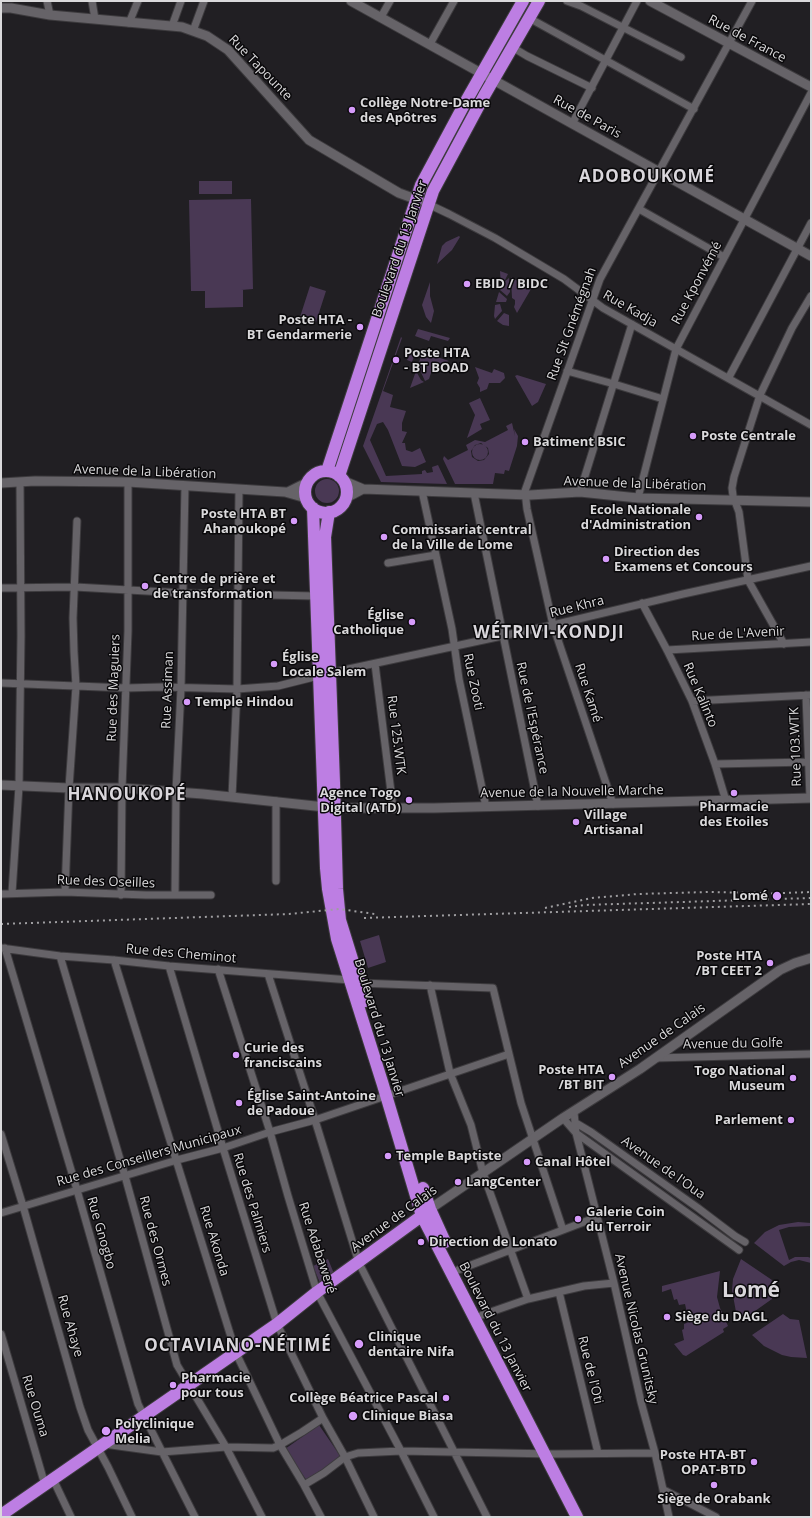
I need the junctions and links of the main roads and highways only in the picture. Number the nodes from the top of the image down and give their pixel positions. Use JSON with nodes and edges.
{"nodes":[{"id":1,"x":522,"y":1,"type":"edge"},
{"id":2,"x":539,"y":1,"type":"edge"},
{"id":3,"x":364,"y":358,"type":"junction"},
{"id":4,"x":376,"y":362,"type":"junction"},
{"id":5,"x":327,"y":471,"type":"junction"},
{"id":6,"x":342,"y":479,"type":"junction"},
{"id":7,"x":310,"y":503,"type":"junction"},
{"id":8,"x":329,"y":512,"type":"junction"},
{"id":9,"x":324,"y":675,"type":"junction"},
{"id":10,"x":426,"y":1213,"type":"junction"},
{"id":11,"x":549,"y":1454,"type":"junction"},
{"id":12,"x":4,"y":1512,"type":"edge"},
{"id":13,"x":577,"y":1517,"type":"edge"},
{"id":14,"x":586,"y":1517,"type":"edge"}],
"edges":[{"from":1,"to":3,"type":"highway","name":"Boulevard du 13 Janvier"},
{"from":2,"to":4,"type":"highway","name":"Boulevard du 13 Janvier"},
{"from":3,"to":4,"type":"highway"},
{"from":3,"to":5,"type":"highway","name":"Boulevard du 13 Janvier"},
{"from":4,"to":6,"type":"highway","name":"Boulevard du 13 Janvier"},
{"from":5,"to":6,"type":"highway"},
{"from":5,"to":7,"type":"highway"},
{"from":6,"to":8,"type":"highway"},
{"from":7,"to":8,"type":"highway"},
{"from":7,"to":9,"type":"highway","name":"Boulevard du 13 Janvier"},
{"from":8,"to":9,"type":"highway","name":"Boulevard du 13 Janvier"},
{"from":9,"to":10,"type":"highway","name":"Boulevard du 13 Janvier"},
{"from":10,"to":11,"type":"highway","name":"Boulevard du 13 Janvier"},
{"from":10,"to":11,"type":"highway","name":"Boulevard du 13 Janvier"},
{"from":10,"to":12,"type":"highway","name":"Avenue de Calais"},
{"from":11,"to":13,"type":"highway","name":"Boulevard du 13 Janvier"},
{"from":11,"to":14,"type":"highway","name":"Boulevard du 13 Janvier"}]}
